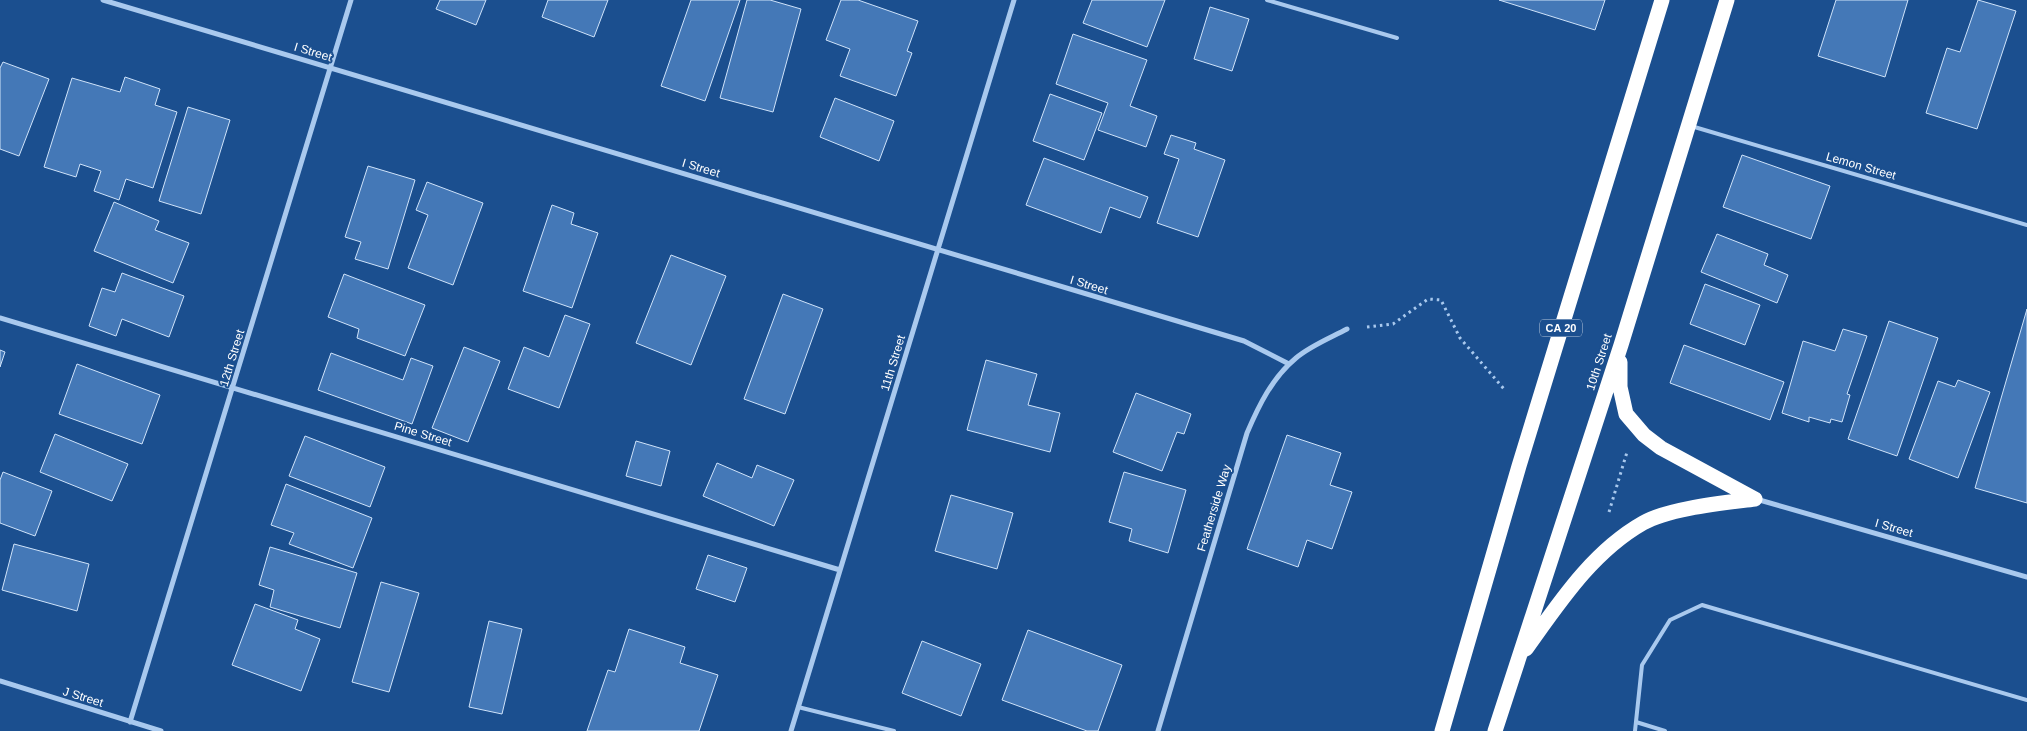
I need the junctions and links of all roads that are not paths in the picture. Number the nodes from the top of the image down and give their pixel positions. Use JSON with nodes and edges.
{"nodes":[{"id":1,"x":103,"y":0,"type":"edge"},
{"id":2,"x":351,"y":0,"type":"edge"},
{"id":3,"x":1014,"y":0,"type":"edge"},
{"id":4,"x":1267,"y":0,"type":"edge"},
{"id":5,"x":1662,"y":0,"type":"edge"},
{"id":6,"x":1727,"y":0,"type":"edge"},
{"id":7,"x":1397,"y":38,"type":"dead end"},
{"id":8,"x":330,"y":68,"type":"junction"},
{"id":9,"x":1689,"y":126,"type":"junction"},
{"id":10,"x":2027,"y":225,"type":"edge"},
{"id":11,"x":938,"y":250,"type":"junction"},
{"id":12,"x":0,"y":318,"type":"edge"},
{"id":13,"x":1347,"y":329,"type":"road end"},
{"id":14,"x":1621,"y":345,"type":"junction"},
{"id":15,"x":1289,"y":364,"type":"junction"},
{"id":16,"x":234,"y":388,"type":"junction"},
{"id":17,"x":1755,"y":499,"type":"junction"},
{"id":18,"x":840,"y":570,"type":"junction"},
{"id":19,"x":2027,"y":577,"type":"edge"},
{"id":20,"x":1518,"y":660,"type":"junction"},
{"id":21,"x":0,"y":682,"type":"edge"},
{"id":22,"x":2027,"y":700,"type":"edge"},
{"id":23,"x":798,"y":707,"type":"junction"},
{"id":24,"x":130,"y":722,"type":"junction"},
{"id":25,"x":1636,"y":722,"type":"junction"},
{"id":26,"x":161,"y":731,"type":"edge"},
{"id":27,"x":791,"y":731,"type":"edge"},
{"id":28,"x":894,"y":731,"type":"edge"},
{"id":29,"x":1158,"y":731,"type":"edge"},
{"id":30,"x":1442,"y":731,"type":"edge"},
{"id":31,"x":1495,"y":731,"type":"edge"},
{"id":32,"x":1635,"y":731,"type":"edge"},
{"id":33,"x":1665,"y":731,"type":"edge"}],
"edges":[{"from":1,"to":8,"type":"street","name":"I Street"},
{"from":2,"to":8,"type":"street","name":"12th Street"},
{"from":3,"to":11,"type":"street","name":"11th Street"},
{"from":4,"to":7,"type":"lane"},
{"from":5,"to":30,"type":"highway","number":"CA 20"},
{"from":6,"to":9,"type":"highway","name":"10th Street"},
{"from":8,"to":11,"type":"street","name":"I Street"},
{"from":8,"to":16,"type":"street","name":"12th Street"},
{"from":9,"to":10,"type":"lane","name":"Lemon Street"},
{"from":9,"to":14,"type":"highway","name":"10th Street"},
{"from":11,"to":15,"type":"street","name":"I Street"},
{"from":11,"to":18,"type":"street","name":"11th Street"},
{"from":12,"to":16,"type":"street","name":"Pine Street"},
{"from":13,"to":15,"type":"street","name":"Featherside Way"},
{"from":14,"to":17,"type":"highway"},
{"from":14,"to":20,"type":"highway","name":"10th Street"},
{"from":15,"to":29,"type":"street","name":"Featherside Way"},
{"from":16,"to":18,"type":"street","name":"Pine Street"},
{"from":16,"to":24,"type":"street","name":"12th Street"},
{"from":17,"to":19,"type":"street","name":"I Street"},
{"from":17,"to":20,"type":"highway"},
{"from":18,"to":23,"type":"street","name":"11th Street"},
{"from":20,"to":31,"type":"highway","name":"10th Street"},
{"from":21,"to":24,"type":"street","name":"J Street"},
{"from":22,"to":25,"type":"lane"},
{"from":23,"to":27,"type":"street","name":"11th Street"},
{"from":23,"to":28,"type":"lane"},
{"from":24,"to":26,"type":"street","name":"J Street"},
{"from":25,"to":32,"type":"lane"},
{"from":25,"to":33,"type":"lane"}]}
